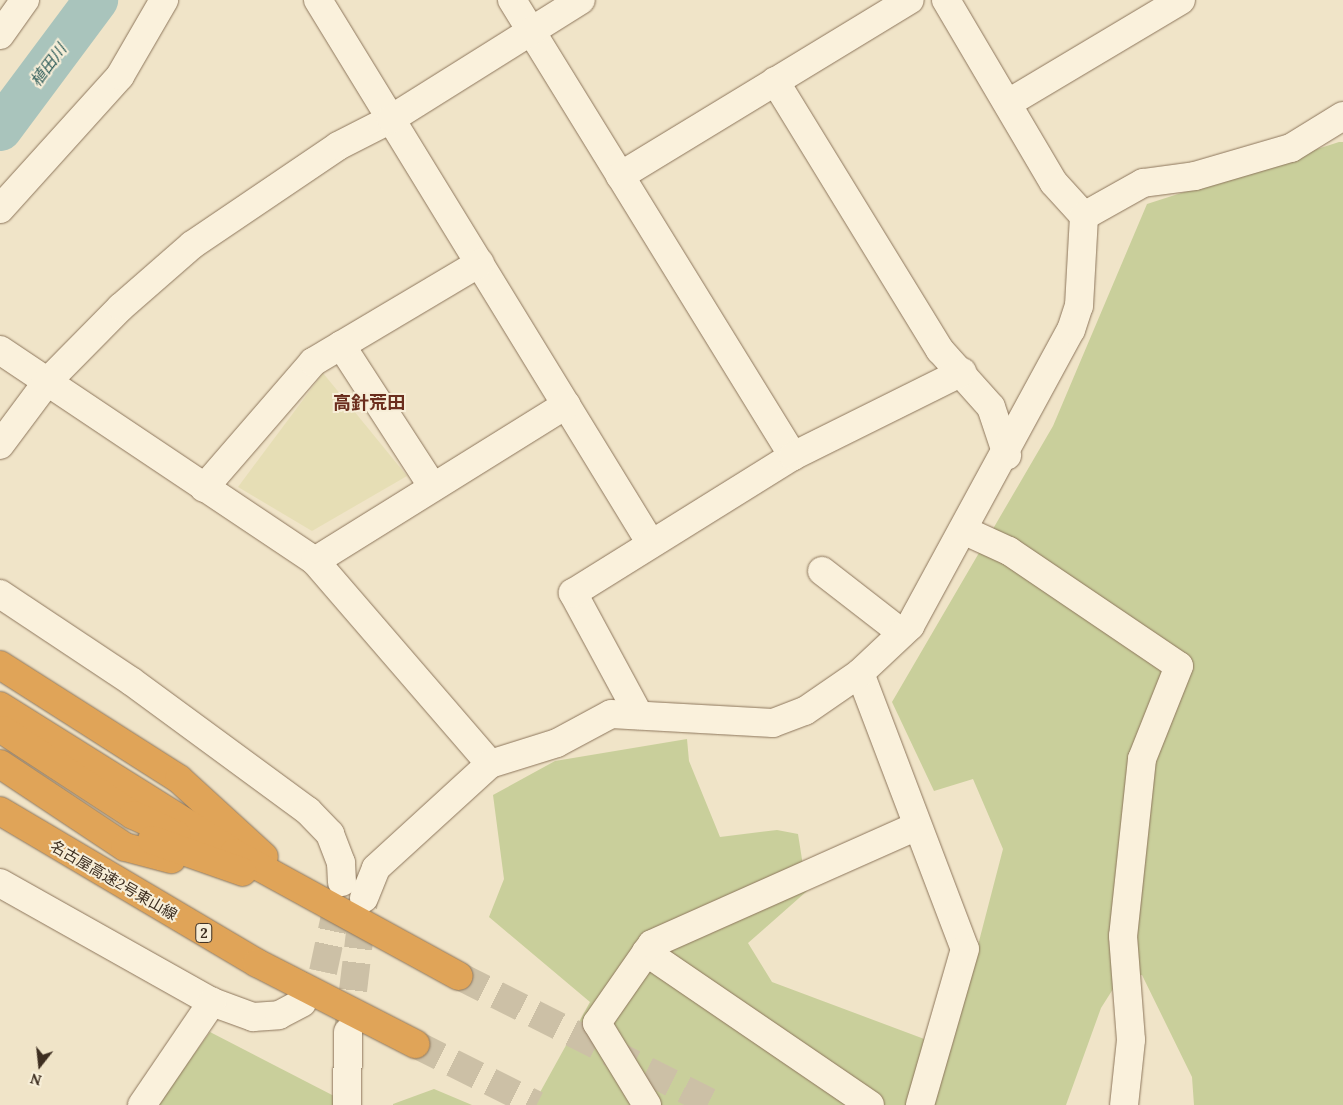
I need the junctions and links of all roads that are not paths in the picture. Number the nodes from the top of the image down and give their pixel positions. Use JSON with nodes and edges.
{"nodes":[{"id":1,"x":25,"y":0,"type":"edge"},
{"id":2,"x":164,"y":0,"type":"edge"},
{"id":3,"x":318,"y":0,"type":"edge"},
{"id":4,"x":512,"y":0,"type":"edge"},
{"id":5,"x":581,"y":0,"type":"edge"},
{"id":6,"x":910,"y":0,"type":"edge"},
{"id":7,"x":946,"y":0,"type":"edge"},
{"id":8,"x":1181,"y":0,"type":"edge"},
{"id":9,"x":531,"y":31,"type":"junction"},
{"id":10,"x":0,"y":35,"type":"edge"},
{"id":11,"x":775,"y":81,"type":"junction"},
{"id":12,"x":1010,"y":102,"type":"junction"},
{"id":13,"x":1343,"y":116,"type":"edge"},
{"id":14,"x":391,"y":119,"type":"junction"},
{"id":15,"x":620,"y":176,"type":"junction"},
{"id":16,"x":0,"y":208,"type":"edge"},
{"id":17,"x":1084,"y":216,"type":"junction"},
{"id":18,"x":480,"y":263,"type":"junction"},
{"id":19,"x":341,"y":345,"type":"junction"},
{"id":20,"x":0,"y":350,"type":"edge"},
{"id":21,"x":962,"y":372,"type":"junction"},
{"id":22,"x":47,"y":382,"type":"junction"},
{"id":23,"x":566,"y":404,"type":"junction"},
{"id":24,"x":0,"y":445,"type":"edge"},
{"id":25,"x":1007,"y":455,"type":"junction"},
{"id":26,"x":793,"y":456,"type":"junction"},
{"id":27,"x":204,"y":488,"type":"junction"},
{"id":28,"x":433,"y":488,"type":"junction"},
{"id":29,"x":963,"y":530,"type":"junction"},
{"id":30,"x":650,"y":542,"type":"junction"},
{"id":31,"x":315,"y":561,"type":"junction"},
{"id":32,"x":822,"y":570,"type":"dead end"},
{"id":33,"x":0,"y":594,"type":"edge"},
{"id":34,"x":902,"y":633,"type":"junction"},
{"id":35,"x":0,"y":665,"type":"edge"},
{"id":36,"x":860,"y":673,"type":"junction"},
{"id":37,"x":0,"y":684,"type":"edge"},
{"id":38,"x":0,"y":706,"type":"edge"},
{"id":39,"x":639,"y":715,"type":"junction"},
{"id":40,"x":0,"y":728,"type":"edge"},
{"id":41,"x":0,"y":746,"type":"edge"},
{"id":42,"x":0,"y":764,"type":"edge"},
{"id":43,"x":490,"y":764,"type":"junction"},
{"id":44,"x":0,"y":811,"type":"edge"},
{"id":45,"x":915,"y":827,"type":"junction"},
{"id":46,"x":376,"y":868,"type":"junction"},
{"id":47,"x":0,"y":883,"type":"edge"},
{"id":48,"x":304,"y":893,"type":"junction"},
{"id":49,"x":364,"y":898,"type":"tunnel mouth"},
{"id":50,"x":646,"y":952,"type":"junction"},
{"id":51,"x":459,"y":976,"type":"tunnel mouth"},
{"id":52,"x":212,"y":1002,"type":"junction"},
{"id":53,"x":302,"y":1003,"type":"tunnel mouth"},
{"id":54,"x":348,"y":1032,"type":"tunnel mouth"},
{"id":55,"x":415,"y":1044,"type":"tunnel mouth"},
{"id":56,"x":142,"y":1105,"type":"edge"},
{"id":57,"x":347,"y":1105,"type":"edge"},
{"id":58,"x":647,"y":1105,"type":"edge"},
{"id":59,"x":870,"y":1105,"type":"edge"},
{"id":60,"x":920,"y":1105,"type":"edge"},
{"id":61,"x":1124,"y":1105,"type":"edge"}],
"edges":[{"from":1,"to":10,"type":"street"},
{"from":2,"to":16,"type":"street"},
{"from":3,"to":14,"type":"street"},
{"from":4,"to":9,"type":"street"},
{"from":5,"to":9,"type":"street"},
{"from":6,"to":11,"type":"street"},
{"from":7,"to":12,"type":"street"},
{"from":8,"to":12,"type":"street"},
{"from":9,"to":14,"type":"street"},
{"from":9,"to":15,"type":"street"},
{"from":11,"to":15,"type":"street"},
{"from":11,"to":21,"type":"street"},
{"from":12,"to":17,"type":"street"},
{"from":13,"to":17,"type":"street"},
{"from":14,"to":18,"type":"street"},
{"from":14,"to":22,"type":"street"},
{"from":15,"to":26,"type":"street"},
{"from":17,"to":25,"type":"street"},
{"from":18,"to":19,"type":"street"},
{"from":18,"to":23,"type":"street"},
{"from":19,"to":27,"type":"street"},
{"from":19,"to":28,"type":"street"},
{"from":20,"to":22,"type":"street"},
{"from":21,"to":25,"type":"street"},
{"from":21,"to":26,"type":"street"},
{"from":22,"to":24,"type":"street"},
{"from":22,"to":27,"type":"street"},
{"from":23,"to":28,"type":"street"},
{"from":23,"to":30,"type":"street"},
{"from":25,"to":29,"type":"street"},
{"from":26,"to":30,"type":"street"},
{"from":27,"to":31,"type":"street"},
{"from":28,"to":31,"type":"street"},
{"from":29,"to":34,"type":"street"},
{"from":29,"to":61,"type":"street"},
{"from":30,"to":39,"type":"street"},
{"from":31,"to":43,"type":"street"},
{"from":32,"to":34,"type":"street"},
{"from":33,"to":46,"type":"street"},
{"from":34,"to":36,"type":"street"},
{"from":35,"to":48,"type":"highway"},
{"from":36,"to":39,"type":"street"},
{"from":36,"to":45,"type":"street"},
{"from":37,"to":48,"type":"highway"},
{"from":38,"to":48,"type":"highway"},
{"from":39,"to":43,"type":"street"},
{"from":40,"to":48,"type":"highway"},
{"from":41,"to":48,"type":"highway"},
{"from":42,"to":48,"type":"highway"},
{"from":43,"to":46,"type":"street"},
{"from":44,"to":55,"type":"highway","name":"名古屋高速2号東山線","number":"2"},
{"from":45,"to":50,"type":"street"},
{"from":45,"to":60,"type":"street"},
{"from":46,"to":49,"type":"street"},
{"from":47,"to":52,"type":"street"},
{"from":48,"to":51,"type":"highway"},
{"from":50,"to":58,"type":"street"},
{"from":50,"to":59,"type":"street"},
{"from":52,"to":53,"type":"street"},
{"from":52,"to":56,"type":"street"},
{"from":54,"to":57,"type":"street"}]}
